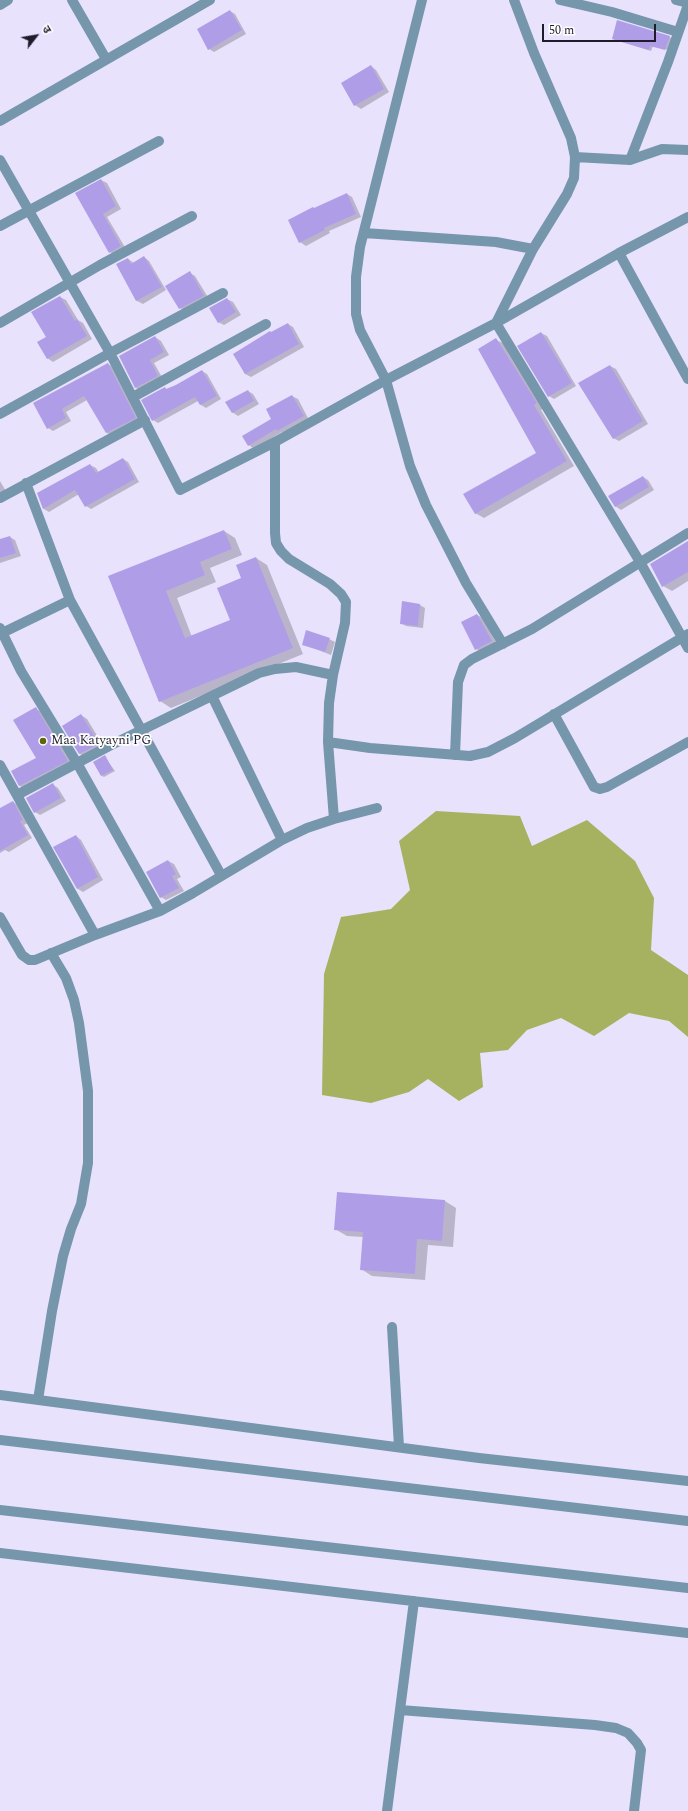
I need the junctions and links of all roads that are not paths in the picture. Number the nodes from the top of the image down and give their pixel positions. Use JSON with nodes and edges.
{"nodes":[{"id":1,"x":8,"y":0,"type":"edge"},
{"id":2,"x":72,"y":0,"type":"edge"},
{"id":3,"x":210,"y":0,"type":"edge"},
{"id":4,"x":422,"y":0,"type":"edge"},
{"id":5,"x":514,"y":0,"type":"edge"},
{"id":6,"x":560,"y":0,"type":"edge"},
{"id":7,"x":676,"y":0,"type":"edge"},
{"id":8,"x":688,"y":4,"type":"edge"},
{"id":9,"x":0,"y":5,"type":"edge"},
{"id":10,"x":678,"y":32,"type":"junction"},
{"id":11,"x":106,"y":59,"type":"junction"},
{"id":12,"x":0,"y":121,"type":"edge"},
{"id":13,"x":159,"y":141,"type":"dead end"},
{"id":14,"x":688,"y":150,"type":"edge"},
{"id":15,"x":575,"y":157,"type":"junction"},
{"id":16,"x":0,"y":160,"type":"edge"},
{"id":17,"x":630,"y":160,"type":"junction"},
{"id":18,"x":28,"y":209,"type":"junction"},
{"id":19,"x":192,"y":216,"type":"dead end"},
{"id":20,"x":687,"y":221,"type":"edge"},
{"id":21,"x":0,"y":226,"type":"edge"},
{"id":22,"x":364,"y":233,"type":"junction"},
{"id":23,"x":533,"y":249,"type":"junction"},
{"id":24,"x":619,"y":253,"type":"junction"},
{"id":25,"x":70,"y":282,"type":"junction"},
{"id":26,"x":223,"y":293,"type":"dead end"},
{"id":27,"x":0,"y":323,"type":"edge"},
{"id":28,"x":496,"y":323,"type":"junction"},
{"id":29,"x":266,"y":324,"type":"dead end"},
{"id":30,"x":110,"y":353,"type":"junction"},
{"id":31,"x":688,"y":379,"type":"edge"},
{"id":32,"x":386,"y":380,"type":"junction"},
{"id":33,"x":133,"y":397,"type":"junction"},
{"id":34,"x":0,"y":414,"type":"edge"},
{"id":35,"x":145,"y":420,"type":"junction"},
{"id":36,"x":275,"y":442,"type":"junction"},
{"id":37,"x":26,"y":483,"type":"junction"},
{"id":38,"x":0,"y":498,"type":"edge"},
{"id":39,"x":688,"y":533,"type":"edge"},
{"id":40,"x":640,"y":562,"type":"junction"},
{"id":41,"x":70,"y":600,"type":"junction"},
{"id":42,"x":1,"y":632,"type":"edge"},
{"id":43,"x":685,"y":636,"type":"edge"},
{"id":44,"x":503,"y":644,"type":"junction"},
{"id":45,"x":688,"y":648,"type":"edge"},
{"id":46,"x":333,"y":675,"type":"junction"},
{"id":47,"x":212,"y":696,"type":"junction"},
{"id":48,"x":554,"y":714,"type":"junction"},
{"id":49,"x":141,"y":731,"type":"junction"},
{"id":50,"x":328,"y":742,"type":"junction"},
{"id":51,"x":688,"y":742,"type":"edge"},
{"id":52,"x":455,"y":755,"type":"junction"},
{"id":53,"x":77,"y":763,"type":"junction"},
{"id":54,"x":0,"y":766,"type":"edge"},
{"id":55,"x":17,"y":795,"type":"junction"},
{"id":56,"x":377,"y":808,"type":"dead end"},
{"id":57,"x":334,"y":819,"type":"junction"},
{"id":58,"x":282,"y":840,"type":"junction"},
{"id":59,"x":221,"y":875,"type":"junction"},
{"id":60,"x":160,"y":911,"type":"junction"},
{"id":61,"x":0,"y":917,"type":"edge"},
{"id":62,"x":95,"y":935,"type":"junction"},
{"id":63,"x":51,"y":953,"type":"junction"},
{"id":64,"x":392,"y":1327,"type":"dead end"},
{"id":65,"x":0,"y":1395,"type":"edge"},
{"id":66,"x":38,"y":1400,"type":"junction"},
{"id":67,"x":0,"y":1440,"type":"edge"},
{"id":68,"x":399,"y":1447,"type":"junction"},
{"id":69,"x":688,"y":1481,"type":"edge"},
{"id":70,"x":0,"y":1510,"type":"edge"},
{"id":71,"x":688,"y":1521,"type":"edge"},
{"id":72,"x":0,"y":1553,"type":"edge"},
{"id":73,"x":688,"y":1588,"type":"edge"},
{"id":74,"x":414,"y":1601,"type":"junction"},
{"id":75,"x":688,"y":1633,"type":"edge"},
{"id":76,"x":400,"y":1710,"type":"junction"},
{"id":77,"x":387,"y":1811,"type":"edge"},
{"id":78,"x":634,"y":1811,"type":"edge"}],
"edges":[{"from":1,"to":9,"type":"street"},
{"from":2,"to":11,"type":"street"},
{"from":3,"to":11,"type":"street"},
{"from":4,"to":22,"type":"street"},
{"from":5,"to":15,"type":"street"},
{"from":6,"to":10,"type":"street"},
{"from":7,"to":8,"type":"street"},
{"from":8,"to":10,"type":"street"},
{"from":10,"to":17,"type":"street"},
{"from":11,"to":12,"type":"street"},
{"from":13,"to":18,"type":"street"},
{"from":14,"to":17,"type":"street"},
{"from":15,"to":17,"type":"street"},
{"from":15,"to":23,"type":"street"},
{"from":16,"to":18,"type":"street"},
{"from":18,"to":21,"type":"street"},
{"from":18,"to":25,"type":"street"},
{"from":19,"to":25,"type":"street"},
{"from":20,"to":24,"type":"street"},
{"from":22,"to":23,"type":"street"},
{"from":22,"to":32,"type":"street"},
{"from":23,"to":28,"type":"street"},
{"from":24,"to":28,"type":"street"},
{"from":24,"to":31,"type":"street"},
{"from":25,"to":27,"type":"street"},
{"from":25,"to":30,"type":"street"},
{"from":26,"to":30,"type":"street"},
{"from":28,"to":32,"type":"street"},
{"from":28,"to":40,"type":"street"},
{"from":29,"to":33,"type":"street"},
{"from":30,"to":33,"type":"street"},
{"from":30,"to":34,"type":"street"},
{"from":32,"to":36,"type":"street"},
{"from":32,"to":44,"type":"street"},
{"from":33,"to":35,"type":"street"},
{"from":35,"to":36,"type":"street"},
{"from":35,"to":37,"type":"street"},
{"from":36,"to":46,"type":"street"},
{"from":37,"to":38,"type":"street"},
{"from":37,"to":41,"type":"street"},
{"from":39,"to":40,"type":"street"},
{"from":40,"to":43,"type":"street"},
{"from":40,"to":44,"type":"street"},
{"from":41,"to":42,"type":"street"},
{"from":41,"to":49,"type":"street"},
{"from":42,"to":53,"type":"street"},
{"from":43,"to":45,"type":"street"},
{"from":43,"to":48,"type":"street"},
{"from":44,"to":52,"type":"street"},
{"from":46,"to":47,"type":"street"},
{"from":46,"to":50,"type":"street"},
{"from":47,"to":49,"type":"street"},
{"from":47,"to":58,"type":"street"},
{"from":48,"to":51,"type":"street"},
{"from":48,"to":52,"type":"street"},
{"from":49,"to":53,"type":"street"},
{"from":49,"to":59,"type":"street"},
{"from":50,"to":52,"type":"street"},
{"from":50,"to":57,"type":"street"},
{"from":53,"to":55,"type":"street"},
{"from":53,"to":60,"type":"street"},
{"from":54,"to":55,"type":"street"},
{"from":55,"to":62,"type":"street"},
{"from":56,"to":57,"type":"street"},
{"from":57,"to":58,"type":"street"},
{"from":58,"to":59,"type":"street"},
{"from":59,"to":60,"type":"street"},
{"from":60,"to":62,"type":"street"},
{"from":61,"to":63,"type":"street"},
{"from":62,"to":63,"type":"street"},
{"from":63,"to":66,"type":"street"},
{"from":64,"to":68,"type":"street"},
{"from":65,"to":66,"type":"street"},
{"from":66,"to":68,"type":"street"},
{"from":67,"to":71,"type":"street"},
{"from":68,"to":69,"type":"street"},
{"from":70,"to":73,"type":"street"},
{"from":72,"to":74,"type":"street"},
{"from":74,"to":75,"type":"street"},
{"from":74,"to":76,"type":"street"},
{"from":76,"to":77,"type":"street"},
{"from":76,"to":78,"type":"street"}]}
